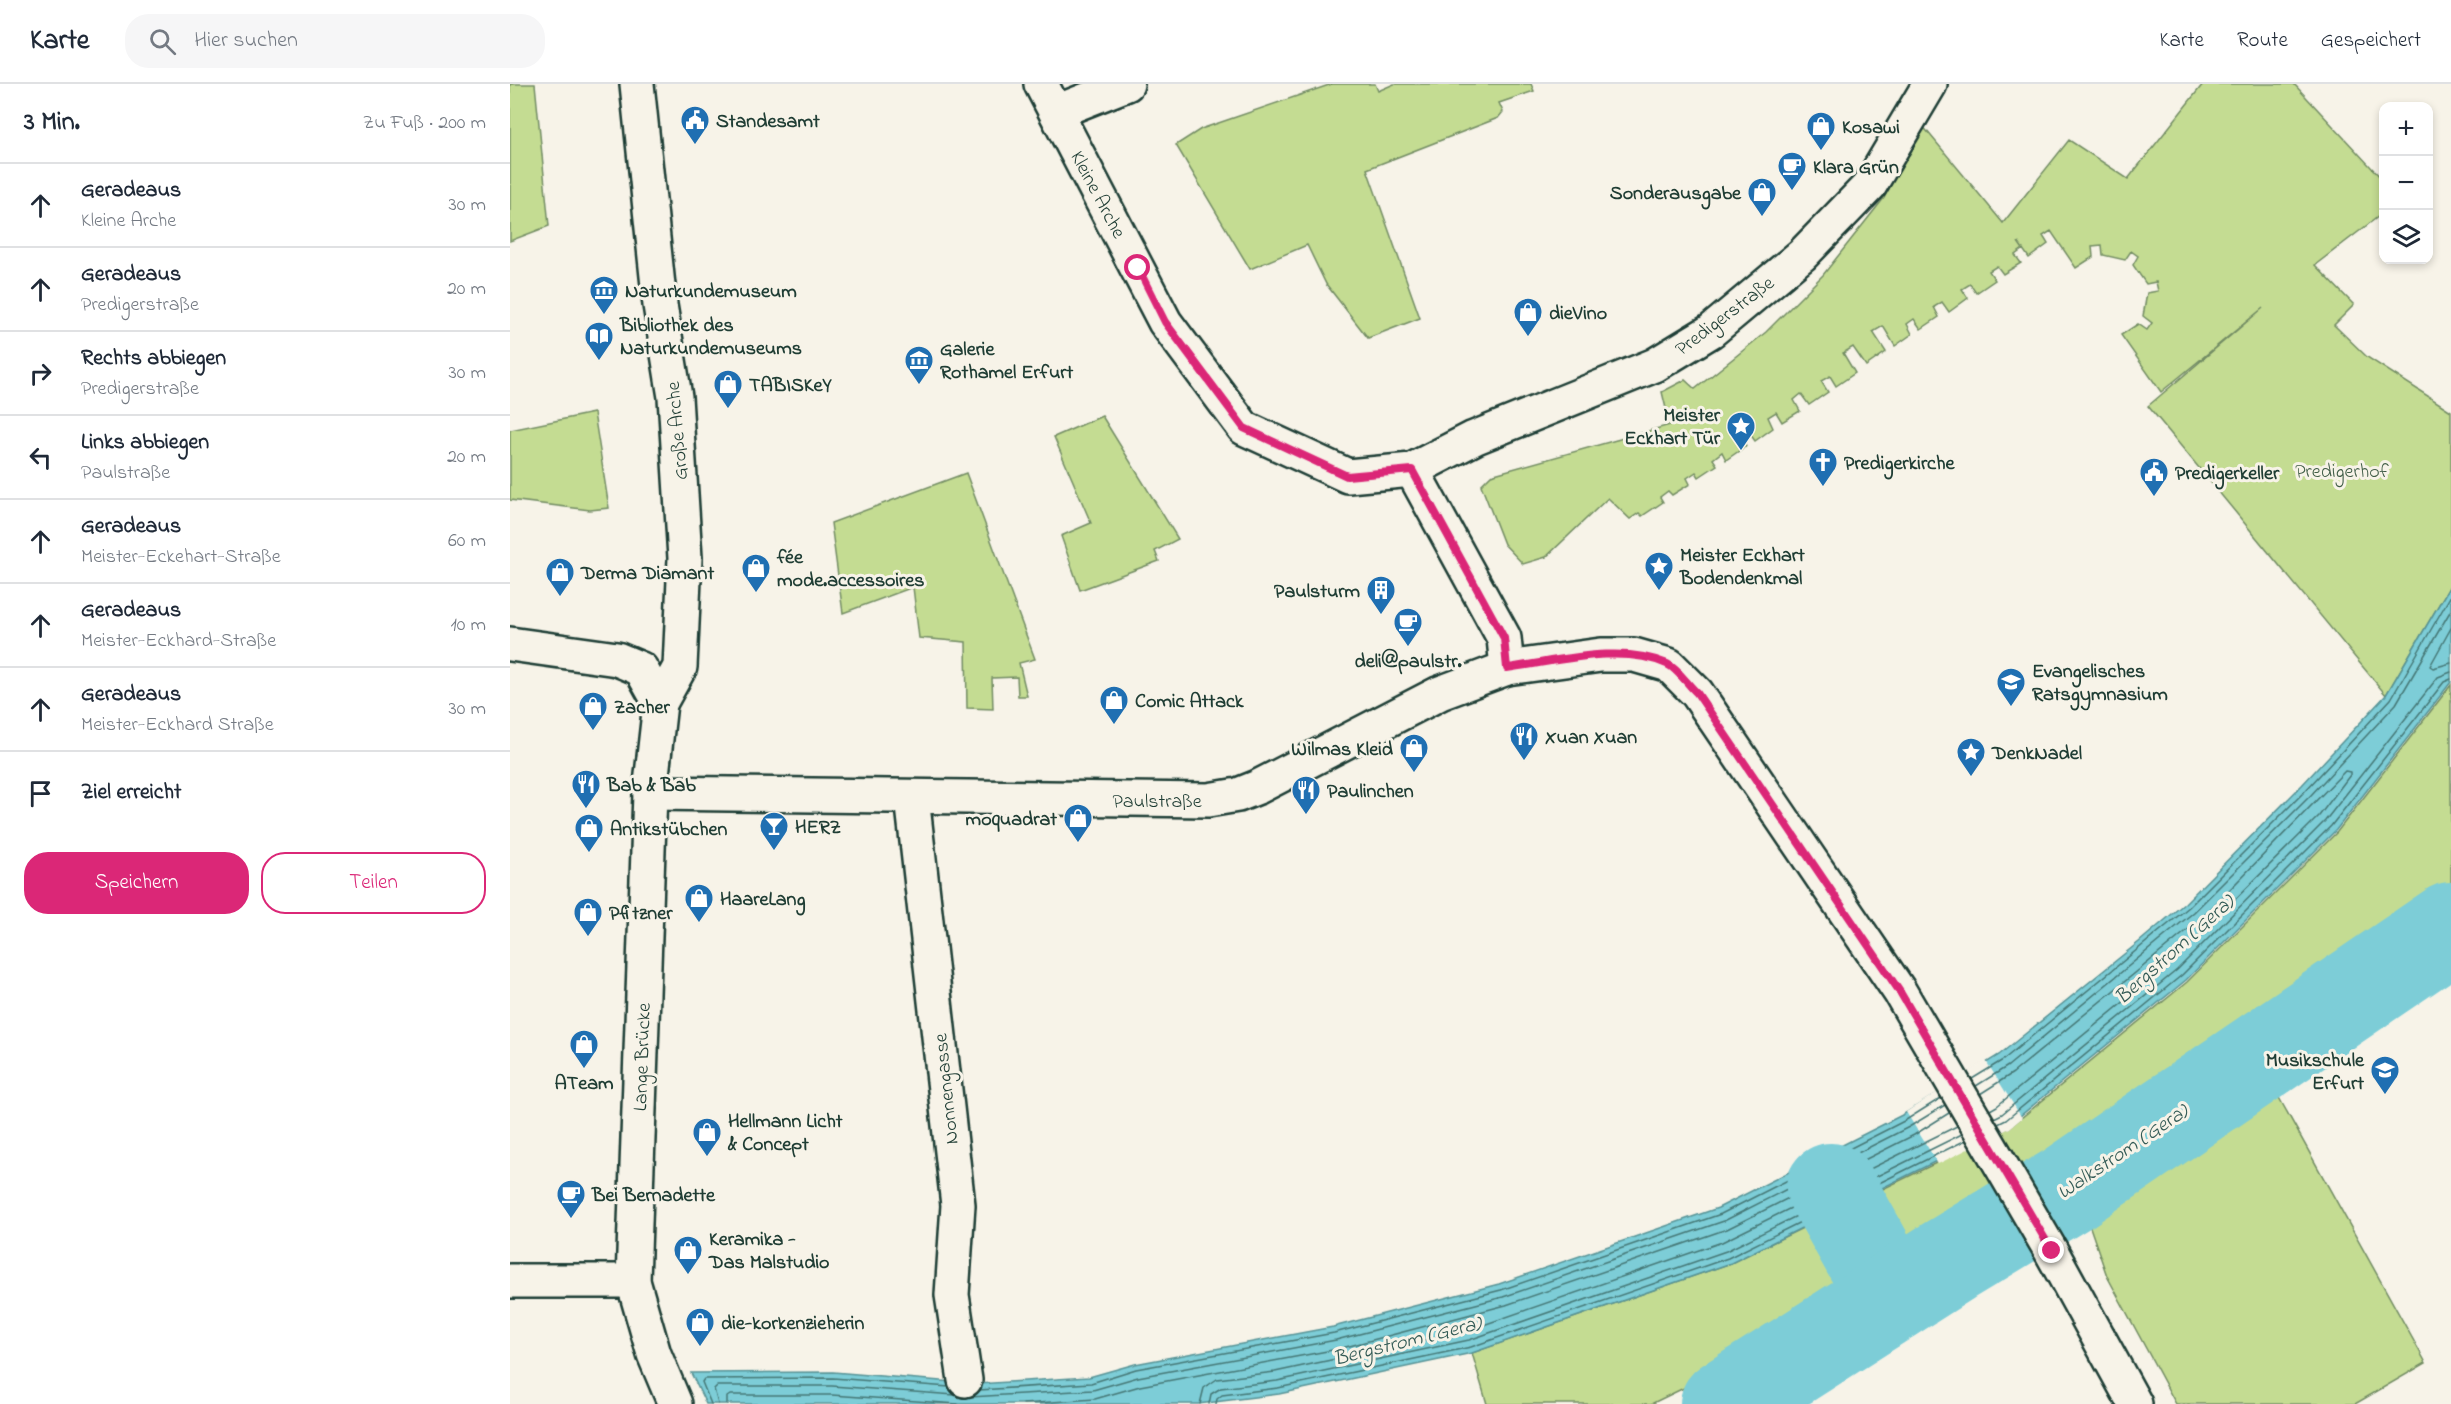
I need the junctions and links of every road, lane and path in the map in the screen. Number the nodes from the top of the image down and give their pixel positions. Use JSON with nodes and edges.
{"nodes":[{"id":1,"x":637,"y":84,"type":"edge"},
{"id":2,"x":1127,"y":84,"type":"edge"},
{"id":3,"x":1930,"y":84,"type":"edge"},
{"id":4,"x":1048,"y":98,"type":"edge"},
{"id":5,"x":1302,"y":456,"type":"joint"},
{"id":6,"x":1412,"y":470,"type":"junction"},
{"id":7,"x":510,"y":644,"type":"edge"},
{"id":8,"x":1507,"y":668,"type":"junction"},
{"id":9,"x":660,"y":703,"type":"junction"},
{"id":10,"x":650,"y":793,"type":"junction"},
{"id":11,"x":912,"y":797,"type":"junction"},
{"id":12,"x":510,"y":1281,"type":"edge"},
{"id":13,"x":633,"y":1281,"type":"junction"},
{"id":14,"x":964,"y":1380,"type":"dead end"},
{"id":15,"x":670,"y":1393,"type":"edge"},
{"id":16,"x":2135,"y":1404,"type":"edge"}],
"edges":[{"from":1,"to":9,"type":"street","name":"Große Arche"},
{"from":2,"to":4,"type":"street"},
{"from":3,"to":6,"type":"street","name":"Predigerstraße"},
{"from":4,"to":5,"type":"street","name":"Kleine Arche"},
{"from":5,"to":6,"type":"street","name":"Predigerstraße"},
{"from":6,"to":8,"type":"street"},
{"from":7,"to":9,"type":"street"},
{"from":8,"to":11,"type":"street","name":"Paulstraße"},
{"from":8,"to":16,"type":"street","name":"Paulstraße"},
{"from":9,"to":10,"type":"street","name":"Lange Brücke"},
{"from":10,"to":11,"type":"street","name":"Paulstraße"},
{"from":10,"to":13,"type":"street","name":"Lange Brücke"},
{"from":11,"to":14,"type":"street","name":"Nonnengasse"},
{"from":12,"to":13,"type":"street"},
{"from":13,"to":15,"type":"street","name":"Lange Brücke"}]}
